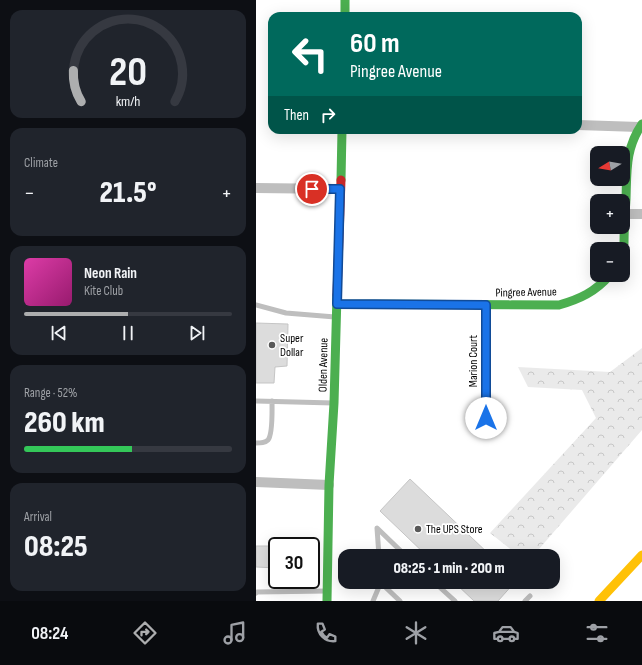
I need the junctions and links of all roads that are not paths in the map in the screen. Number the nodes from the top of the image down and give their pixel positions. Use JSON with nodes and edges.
{"nodes":[{"id":1,"x":345,"y":0,"type":"edge"},
{"id":2,"x":345,"y":12,"type":"edge"},
{"id":3,"x":582,"y":125,"type":"edge"},
{"id":4,"x":641,"y":125,"type":"edge"},
{"id":5,"x":342,"y":134,"type":"edge"},
{"id":6,"x":256,"y":188,"type":"edge"},
{"id":7,"x":340,"y":189,"type":"junction"},
{"id":8,"x":626,"y":194,"type":"edge"},
{"id":9,"x":630,"y":214,"type":"edge"},
{"id":10,"x":642,"y":214,"type":"edge"},
{"id":11,"x":604,"y":282,"type":"edge"},
{"id":12,"x":337,"y":304,"type":"junction"},
{"id":13,"x":256,"y":305,"type":"edge"},
{"id":14,"x":486,"y":305,"type":"junction"},
{"id":15,"x":336,"y":317,"type":"junction"},
{"id":16,"x":256,"y":401,"type":"edge"},
{"id":17,"x":272,"y":401,"type":"junction"},
{"id":18,"x":334,"y":403,"type":"junction"},
{"id":19,"x":486,"y":418,"type":"dead end"},
{"id":20,"x":256,"y":443,"type":"edge"},
{"id":21,"x":256,"y":482,"type":"edge"},
{"id":22,"x":329,"y":485,"type":"junction"},
{"id":23,"x":378,"y":549,"type":"edge"},
{"id":24,"x":398,"y":549,"type":"edge"},
{"id":25,"x":642,"y":555,"type":"edge"},
{"id":26,"x":378,"y":589,"type":"edge"},
{"id":27,"x":388,"y":589,"type":"edge"},
{"id":28,"x":442,"y":589,"type":"edge"},
{"id":29,"x":328,"y":591,"type":"junction"},
{"id":30,"x":256,"y":592,"type":"edge"},
{"id":31,"x":530,"y":596,"type":"dead end"},
{"id":32,"x":328,"y":601,"type":"edge"},
{"id":33,"x":373,"y":601,"type":"edge"},
{"id":34,"x":400,"y":601,"type":"edge"},
{"id":35,"x":455,"y":601,"type":"edge"},
{"id":36,"x":525,"y":601,"type":"edge"},
{"id":37,"x":599,"y":601,"type":"edge"}],
"edges":[{"from":1,"to":2,"type":"main road"},
{"from":3,"to":4,"type":"street"},
{"from":4,"to":8,"type":"main road"},
{"from":5,"to":7,"type":"main road","name":"Olden Avenue"},
{"from":6,"to":7,"type":"street"},
{"from":7,"to":12,"type":"main road","name":"Olden Avenue"},
{"from":9,"to":10,"type":"street"},
{"from":11,"to":14,"type":"main road","name":"Pingree Avenue"},
{"from":12,"to":14,"type":"main road","name":"Pingree Avenue"},
{"from":12,"to":15,"type":"main road","name":"Olden Avenue"},
{"from":13,"to":15,"type":"lane"},
{"from":14,"to":19,"type":"street","name":"Marion Court"},
{"from":15,"to":18,"type":"main road","name":"Olden Avenue"},
{"from":16,"to":17,"type":"lane"},
{"from":17,"to":18,"type":"lane"},
{"from":17,"to":20,"type":"lane"},
{"from":18,"to":22,"type":"main road","name":"Olden Avenue"},
{"from":21,"to":22,"type":"street"},
{"from":22,"to":29,"type":"main road","name":"Olden Avenue"},
{"from":23,"to":24,"type":"lane"},
{"from":25,"to":37,"type":"main road"},
{"from":26,"to":33,"type":"lane"},
{"from":27,"to":34,"type":"lane"},
{"from":28,"to":35,"type":"lane"},
{"from":29,"to":30,"type":"lane"},
{"from":29,"to":32,"type":"main road","name":"Olden Avenue"},
{"from":31,"to":36,"type":"lane"}]}
